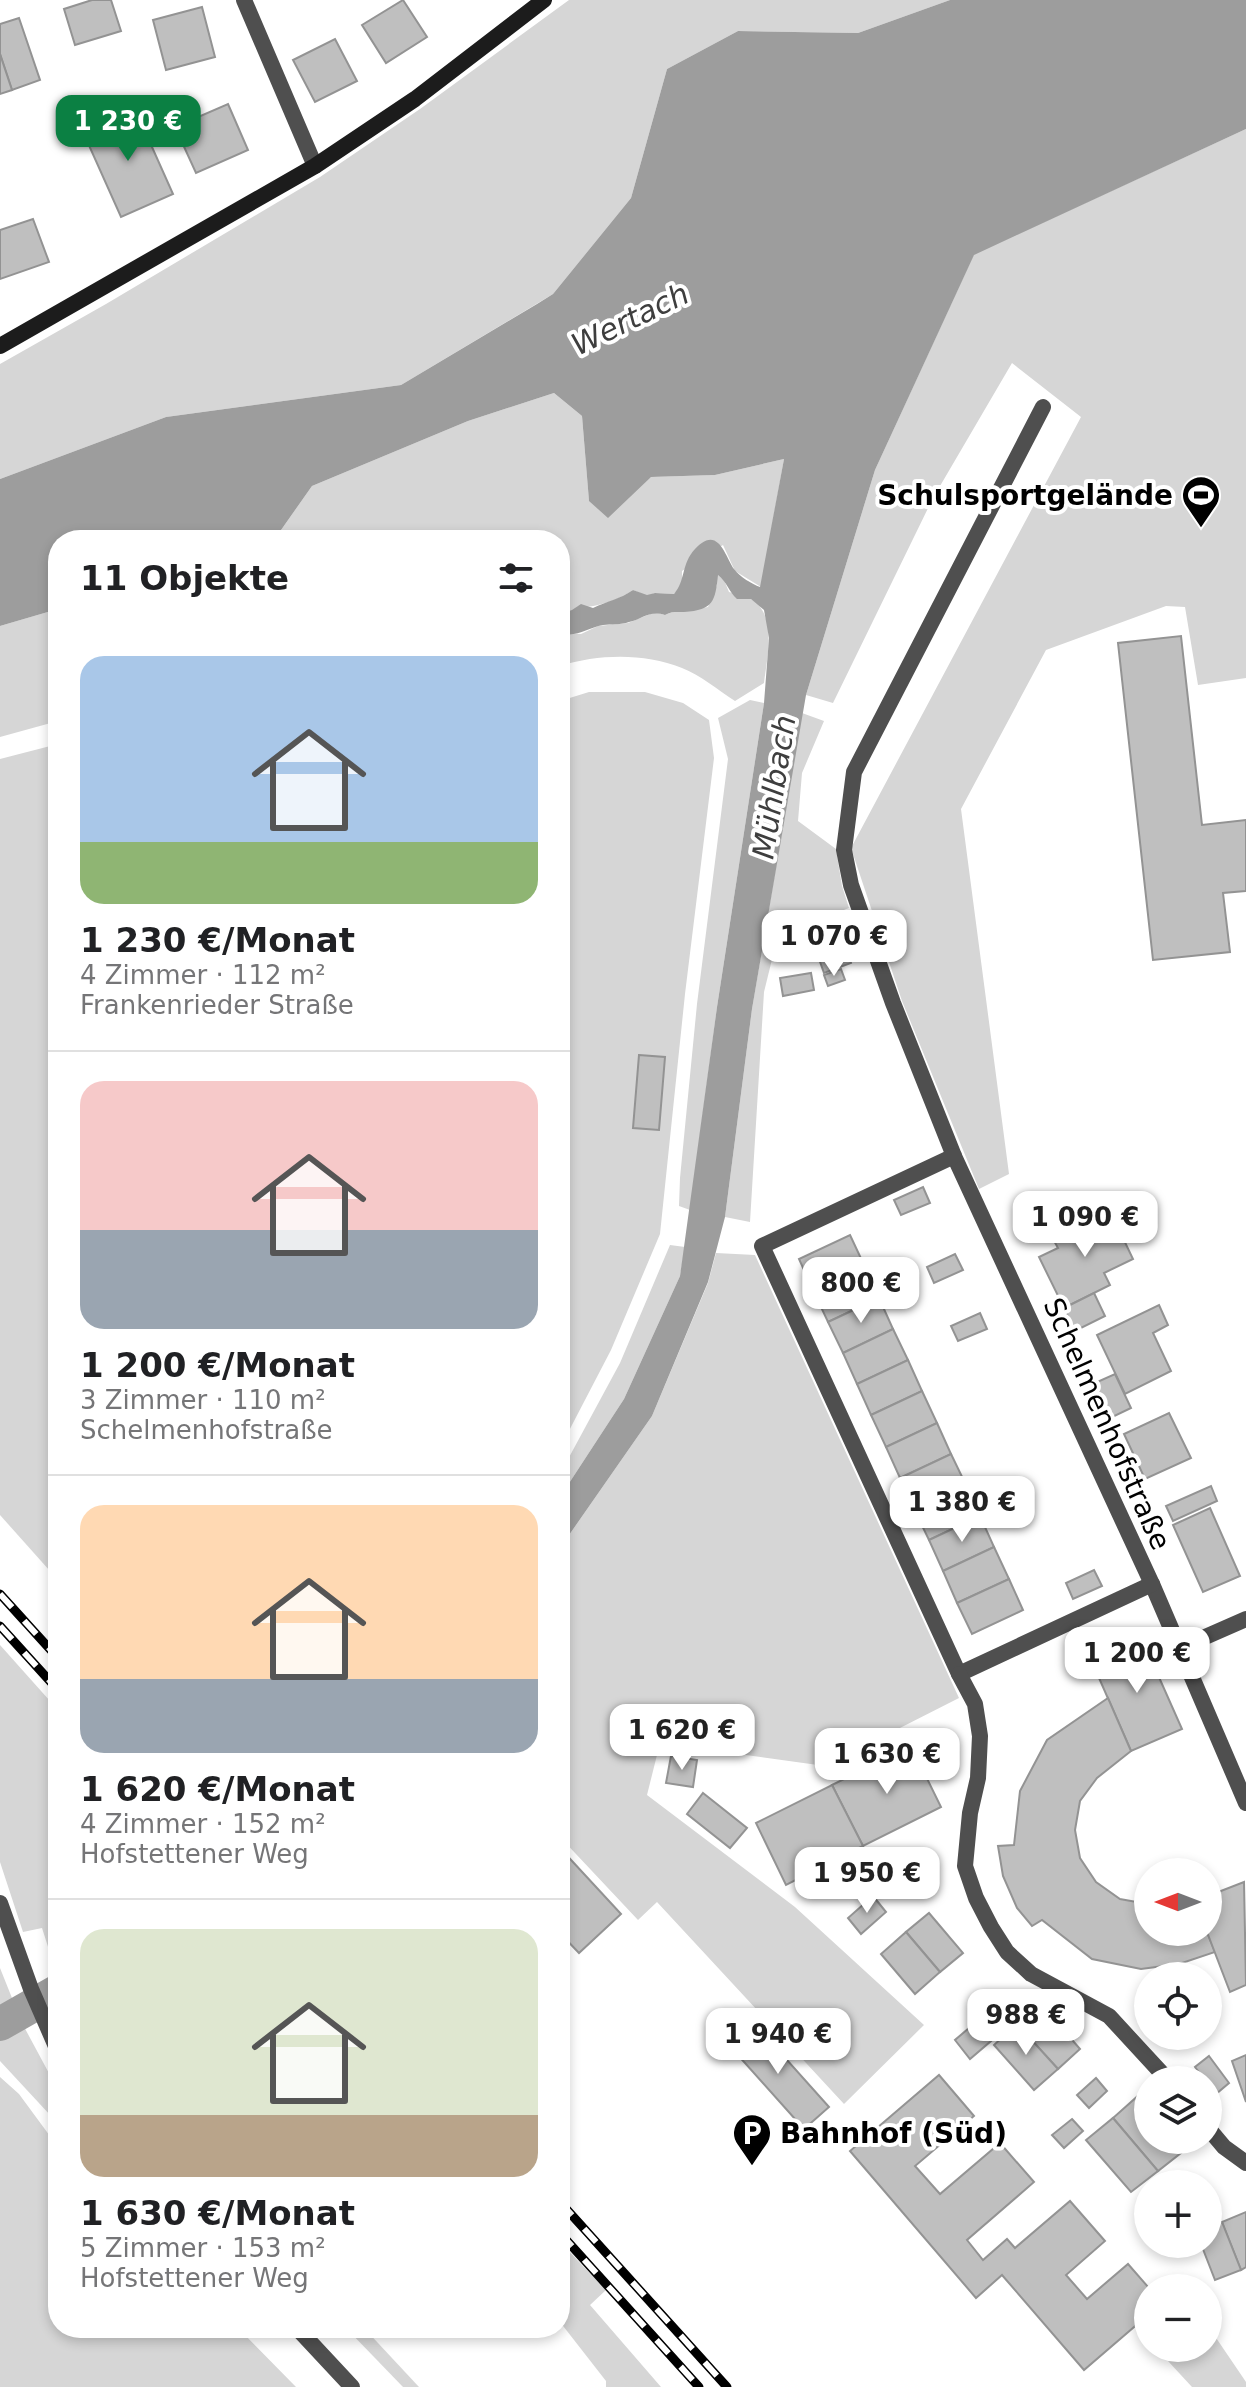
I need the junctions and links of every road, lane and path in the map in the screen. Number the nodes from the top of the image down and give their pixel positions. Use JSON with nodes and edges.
{"nodes":[{"id":1,"x":244,"y":0,"type":"edge"},
{"id":2,"x":544,"y":0,"type":"edge"},
{"id":3,"x":315,"y":166,"type":"junction"},
{"id":4,"x":0,"y":346,"type":"edge"},
{"id":5,"x":1043,"y":407,"type":"dead end"},
{"id":6,"x":954,"y":1156,"type":"junction"},
{"id":7,"x":1152,"y":1584,"type":"junction"},
{"id":8,"x":1246,"y":1619,"type":"edge"},
{"id":9,"x":1180,"y":1648,"type":"junction"},
{"id":10,"x":959,"y":1674,"type":"junction"},
{"id":11,"x":1246,"y":1803,"type":"edge"},
{"id":12,"x":0,"y":1903,"type":"edge"},
{"id":13,"x":48,"y":2029,"type":"edge"},
{"id":14,"x":1155,"y":2066,"type":"edge"},
{"id":15,"x":1222,"y":2145,"type":"edge"},
{"id":16,"x":1246,"y":2163,"type":"edge"},
{"id":17,"x":306,"y":2338,"type":"edge"},
{"id":18,"x":352,"y":2387,"type":"edge"}],
"edges":[{"from":1,"to":3,"type":"street"},
{"from":2,"to":3,"type":"street"},
{"from":3,"to":4,"type":"street"},
{"from":5,"to":6,"type":"street","name":"Schelmenhofstraße"},
{"from":6,"to":7,"type":"street","name":"Schelmenhofstraße"},
{"from":6,"to":10,"type":"street"},
{"from":7,"to":9,"type":"street","name":"Schelmenhofstraße"},
{"from":7,"to":10,"type":"street","name":"Schelmenhofstraße"},
{"from":8,"to":9,"type":"street"},
{"from":9,"to":11,"type":"street","name":"Schelmenhofstraße"},
{"from":10,"to":14,"type":"street"},
{"from":12,"to":13,"type":"street"},
{"from":15,"to":16,"type":"street"},
{"from":17,"to":18,"type":"street"}]}
